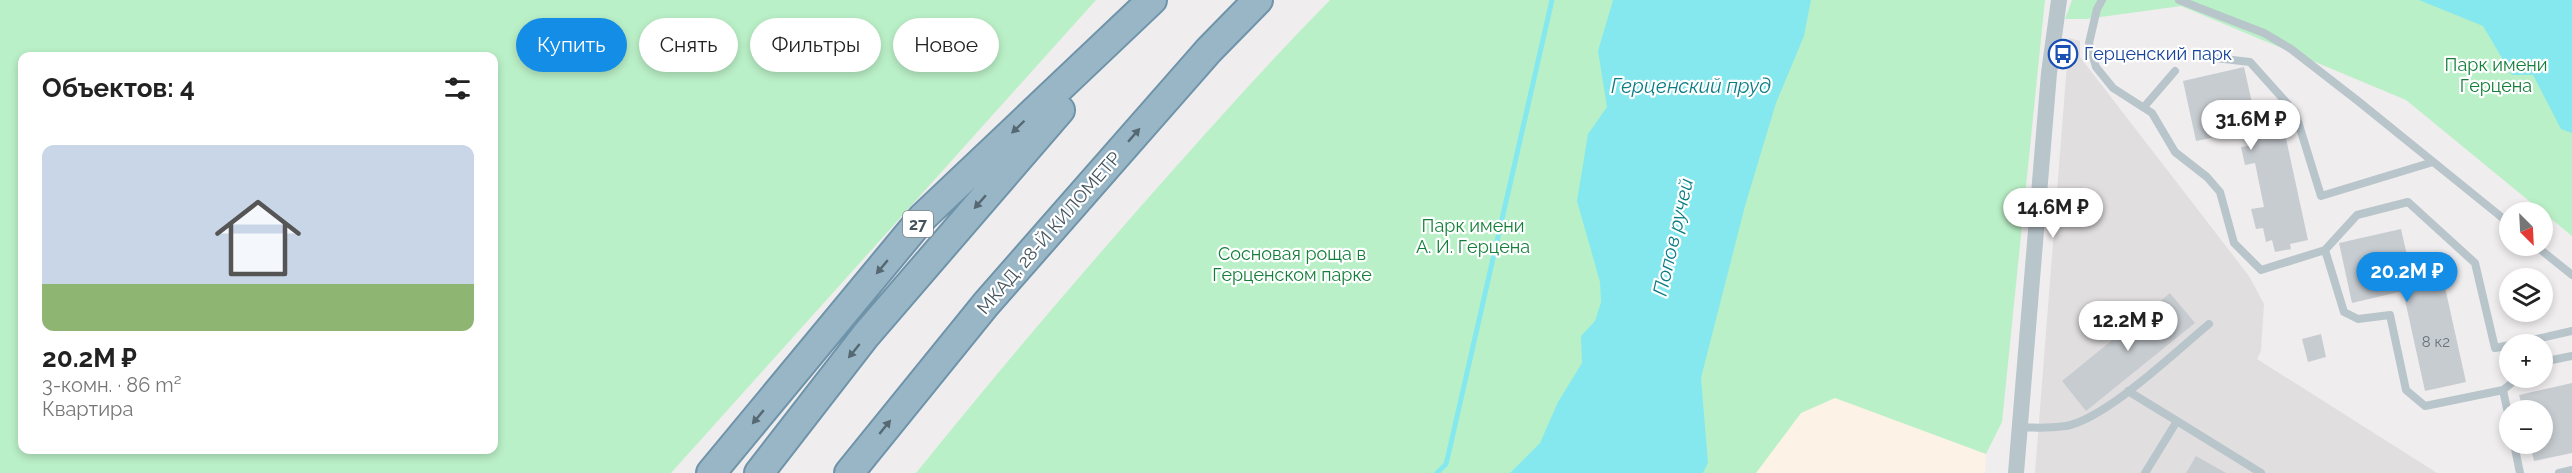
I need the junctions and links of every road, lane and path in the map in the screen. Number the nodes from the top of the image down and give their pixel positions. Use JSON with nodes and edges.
{"nodes":[{"id":1,"x":1152,"y":0,"type":"edge"},
{"id":2,"x":1157,"y":0,"type":"edge"},
{"id":3,"x":1258,"y":0,"type":"edge"},
{"id":4,"x":2060,"y":0,"type":"edge"},
{"id":5,"x":2102,"y":0,"type":"edge"},
{"id":6,"x":2179,"y":0,"type":"edge"},
{"id":7,"x":2198,"y":56,"type":"dead end"},
{"id":8,"x":2175,"y":71,"type":"dead end"},
{"id":9,"x":2144,"y":107,"type":"junction"},
{"id":10,"x":2433,"y":162,"type":"junction"},
{"id":11,"x":2499,"y":215,"type":"edge"},
{"id":12,"x":2325,"y":250,"type":"junction"},
{"id":13,"x":2548,"y":256,"type":"edge"},
{"id":14,"x":2572,"y":275,"type":"edge"},
{"id":15,"x":2209,"y":324,"type":"dead end"},
{"id":16,"x":2572,"y":331,"type":"edge"},
{"id":17,"x":2553,"y":335,"type":"edge"},
{"id":18,"x":2499,"y":347,"type":"edge"},
{"id":19,"x":2572,"y":356,"type":"edge"},
{"id":20,"x":2553,"y":360,"type":"edge"},
{"id":21,"x":2506,"y":388,"type":"edge"},
{"id":22,"x":2503,"y":390,"type":"junction"},
{"id":23,"x":2128,"y":391,"type":"junction"},
{"id":24,"x":2505,"y":400,"type":"edge"},
{"id":25,"x":2177,"y":421,"type":"junction"},
{"id":26,"x":2020,"y":427,"type":"junction"},
{"id":27,"x":2516,"y":454,"type":"edge"},
{"id":28,"x":2572,"y":470,"type":"edge"},
{"id":29,"x":711,"y":473,"type":"edge"},
{"id":30,"x":759,"y":473,"type":"edge"},
{"id":31,"x":849,"y":473,"type":"edge"},
{"id":32,"x":2016,"y":473,"type":"edge"},
{"id":33,"x":2145,"y":473,"type":"edge"},
{"id":34,"x":2261,"y":473,"type":"edge"},
{"id":35,"x":2520,"y":473,"type":"edge"},
{"id":36,"x":2559,"y":473,"type":"edge"}],
"edges":[{"from":1,"to":29,"type":"highway","number":"27","one_way":true},
{"from":2,"to":30,"type":"highway","one_way":true},
{"from":31,"to":3,"type":"highway","name":"МКАД, 28-Й КИЛОМЕТР","one_way":true},
{"from":4,"to":26,"type":"street"},
{"from":5,"to":9,"type":"lane"},
{"from":6,"to":10,"type":"lane"},
{"from":7,"to":10,"type":"lane"},
{"from":8,"to":9,"type":"lane"},
{"from":9,"to":12,"type":"lane"},
{"from":10,"to":11,"type":"lane"},
{"from":12,"to":18,"type":"lane"},
{"from":12,"to":22,"type":"lane"},
{"from":13,"to":14,"type":"lane"},
{"from":15,"to":23,"type":"lane"},
{"from":16,"to":17,"type":"lane"},
{"from":19,"to":20,"type":"lane"},
{"from":21,"to":22,"type":"lane"},
{"from":22,"to":24,"type":"lane"},
{"from":23,"to":25,"type":"lane"},
{"from":23,"to":26,"type":"lane"},
{"from":25,"to":33,"type":"lane"},
{"from":25,"to":34,"type":"lane"},
{"from":26,"to":32,"type":"street"},
{"from":27,"to":35,"type":"lane"},
{"from":28,"to":36,"type":"lane"}]}
